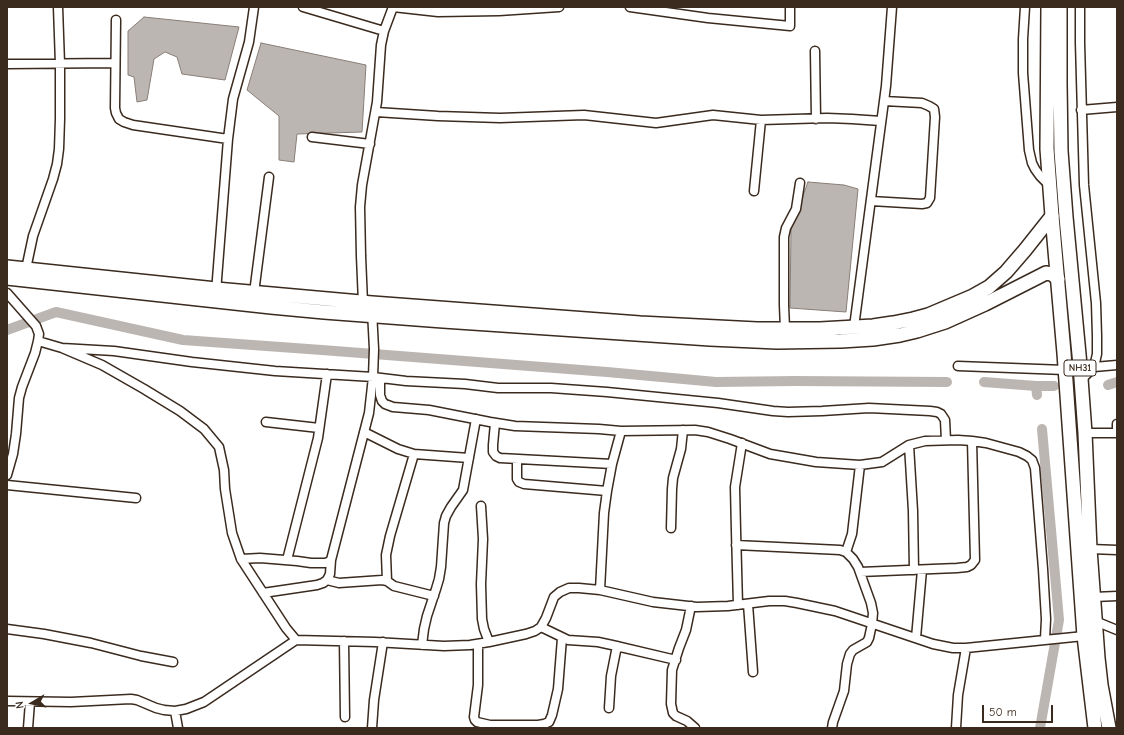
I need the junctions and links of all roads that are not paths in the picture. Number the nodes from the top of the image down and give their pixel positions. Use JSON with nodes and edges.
{"nodes":[{"id":1,"x":58,"y":7,"type":"edge"},
{"id":2,"x":254,"y":7,"type":"edge"},
{"id":3,"x":303,"y":7,"type":"edge"},
{"id":4,"x":393,"y":7,"type":"edge"},
{"id":5,"x":559,"y":7,"type":"edge"},
{"id":6,"x":630,"y":7,"type":"edge"},
{"id":7,"x":790,"y":7,"type":"edge"},
{"id":8,"x":892,"y":7,"type":"edge"},
{"id":9,"x":1025,"y":7,"type":"edge"},
{"id":10,"x":1048,"y":7,"type":"edge"},
{"id":11,"x":1060,"y":7,"type":"edge"},
{"id":12,"x":1080,"y":7,"type":"edge"},
{"id":13,"x":116,"y":20,"type":"dead end"},
{"id":14,"x":384,"y":31,"type":"junction"},
{"id":15,"x":814,"y":51,"type":"dead end"},
{"id":16,"x":115,"y":63,"type":"junction"},
{"id":17,"x":7,"y":64,"type":"edge"},
{"id":18,"x":60,"y":64,"type":"junction"},
{"id":19,"x":884,"y":100,"type":"junction"},
{"id":20,"x":1117,"y":107,"type":"edge"},
{"id":21,"x":1081,"y":110,"type":"junction"},
{"id":22,"x":376,"y":112,"type":"junction"},
{"id":23,"x":816,"y":119,"type":"junction"},
{"id":24,"x":761,"y":120,"type":"junction"},
{"id":25,"x":881,"y":122,"type":"junction"},
{"id":26,"x":312,"y":137,"type":"dead end"},
{"id":27,"x":228,"y":139,"type":"junction"},
{"id":28,"x":370,"y":144,"type":"junction"},
{"id":29,"x":269,"y":177,"type":"dead end"},
{"id":30,"x":800,"y":183,"type":"dead end"},
{"id":31,"x":1050,"y":185,"type":"junction"},
{"id":32,"x":754,"y":190,"type":"dead end"},
{"id":33,"x":871,"y":201,"type":"junction"},
{"id":34,"x":1052,"y":216,"type":"junction"},
{"id":35,"x":7,"y":267,"type":"edge"},
{"id":36,"x":26,"y":269,"type":"junction"},
{"id":37,"x":7,"y":278,"type":"edge"},
{"id":38,"x":1058,"y":280,"type":"junction"},
{"id":39,"x":7,"y":293,"type":"edge"},
{"id":40,"x":254,"y":293,"type":"junction"},
{"id":41,"x":216,"y":295,"type":"junction"},
{"id":42,"x":369,"y":307,"type":"junction"},
{"id":43,"x":854,"y":327,"type":"junction"},
{"id":44,"x":785,"y":329,"type":"junction"},
{"id":45,"x":38,"y":341,"type":"junction"},
{"id":46,"x":62,"y":348,"type":"junction"},
{"id":47,"x":1117,"y":365,"type":"edge"},
{"id":48,"x":958,"y":366,"type":"dead end"},
{"id":49,"x":1094,"y":367,"type":"junction"},
{"id":50,"x":1065,"y":370,"type":"junction"},
{"id":51,"x":327,"y":374,"type":"junction"},
{"id":52,"x":376,"y":375,"type":"junction"},
{"id":53,"x":1081,"y":380,"type":"junction"},
{"id":54,"x":476,"y":419,"type":"junction"},
{"id":55,"x":266,"y":422,"type":"dead end"},
{"id":56,"x":495,"y":423,"type":"junction"},
{"id":57,"x":1117,"y":424,"type":"edge"},
{"id":58,"x":319,"y":428,"type":"junction"},
{"id":59,"x":683,"y":430,"type":"junction"},
{"id":60,"x":621,"y":431,"type":"junction"},
{"id":61,"x":364,"y":432,"type":"junction"},
{"id":62,"x":1117,"y":433,"type":"edge"},
{"id":63,"x":1085,"y":434,"type":"junction"},
{"id":64,"x":946,"y":440,"type":"junction"},
{"id":65,"x":972,"y":441,"type":"junction"},
{"id":66,"x":742,"y":443,"type":"junction"},
{"id":67,"x":909,"y":444,"type":"junction"},
{"id":68,"x":414,"y":454,"type":"junction"},
{"id":69,"x":469,"y":458,"type":"junction"},
{"id":70,"x":517,"y":459,"type":"junction"},
{"id":71,"x":612,"y":464,"type":"junction"},
{"id":72,"x":860,"y":465,"type":"junction"},
{"id":73,"x":7,"y":475,"type":"edge"},
{"id":74,"x":7,"y":485,"type":"edge"},
{"id":75,"x":607,"y":491,"type":"junction"},
{"id":76,"x":136,"y":498,"type":"dead end"},
{"id":77,"x":481,"y":506,"type":"dead end"},
{"id":78,"x":671,"y":528,"type":"dead end"},
{"id":79,"x":736,"y":545,"type":"junction"},
{"id":80,"x":1090,"y":549,"type":"junction"},
{"id":81,"x":1117,"y":550,"type":"edge"},
{"id":82,"x":846,"y":552,"type":"junction"},
{"id":83,"x":241,"y":559,"type":"junction"},
{"id":84,"x":288,"y":560,"type":"junction"},
{"id":85,"x":331,"y":560,"type":"junction"},
{"id":86,"x":918,"y":570,"type":"junction"},
{"id":87,"x":860,"y":572,"type":"junction"},
{"id":88,"x":327,"y":580,"type":"junction"},
{"id":89,"x":387,"y":581,"type":"junction"},
{"id":90,"x":600,"y":590,"type":"junction"},
{"id":91,"x":263,"y":594,"type":"junction"},
{"id":92,"x":434,"y":596,"type":"junction"},
{"id":93,"x":1117,"y":596,"type":"edge"},
{"id":94,"x":1094,"y":597,"type":"junction"},
{"id":95,"x":748,"y":604,"type":"junction"},
{"id":96,"x":738,"y":605,"type":"junction"},
{"id":97,"x":691,"y":606,"type":"junction"},
{"id":98,"x":1095,"y":621,"type":"junction"},
{"id":99,"x":872,"y":624,"type":"junction"},
{"id":100,"x":540,"y":627,"type":"junction"},
{"id":101,"x":7,"y":629,"type":"edge"},
{"id":102,"x":1117,"y":630,"type":"edge"},
{"id":103,"x":1078,"y":636,"type":"junction"},
{"id":104,"x":562,"y":638,"type":"junction"},
{"id":105,"x":916,"y":638,"type":"junction"},
{"id":106,"x":1047,"y":639,"type":"junction"},
{"id":107,"x":296,"y":640,"type":"junction"},
{"id":108,"x":344,"y":641,"type":"junction"},
{"id":109,"x":383,"y":642,"type":"junction"},
{"id":110,"x":489,"y":642,"type":"junction"},
{"id":111,"x":478,"y":644,"type":"junction"},
{"id":112,"x":422,"y":645,"type":"junction"},
{"id":113,"x":617,"y":646,"type":"junction"},
{"id":114,"x":966,"y":648,"type":"junction"},
{"id":115,"x":676,"y":660,"type":"junction"},
{"id":116,"x":173,"y":662,"type":"dead end"},
{"id":117,"x":753,"y":672,"type":"dead end"},
{"id":118,"x":7,"y":701,"type":"edge"},
{"id":119,"x":30,"y":702,"type":"junction"},
{"id":120,"x":609,"y":708,"type":"dead end"},
{"id":121,"x":175,"y":711,"type":"junction"},
{"id":122,"x":345,"y":717,"type":"dead end"},
{"id":123,"x":496,"y":726,"type":"edge"},
{"id":124,"x":28,"y":728,"type":"edge"},
{"id":125,"x":178,"y":728,"type":"edge"},
{"id":126,"x":372,"y":728,"type":"edge"},
{"id":127,"x":695,"y":728,"type":"edge"},
{"id":128,"x":832,"y":728,"type":"edge"},
{"id":129,"x":956,"y":728,"type":"edge"},
{"id":130,"x":1095,"y":728,"type":"edge"},
{"id":131,"x":1109,"y":728,"type":"edge"}],
"edges":[{"from":1,"to":18,"type":"street"},
{"from":2,"to":27,"type":"street"},
{"from":3,"to":14,"type":"street"},
{"from":4,"to":5,"type":"street"},
{"from":4,"to":14,"type":"street"},
{"from":6,"to":7,"type":"street"},
{"from":8,"to":19,"type":"street"},
{"from":9,"to":31,"type":"street"},
{"from":10,"to":31,"type":"main road","number":"NH31"},
{"from":11,"to":53,"type":"main road","number":"NH31"},
{"from":12,"to":21,"type":"street"},
{"from":13,"to":16,"type":"street"},
{"from":14,"to":22,"type":"street"},
{"from":15,"to":23,"type":"street"},
{"from":16,"to":18,"type":"street"},
{"from":16,"to":27,"type":"street"},
{"from":17,"to":18,"type":"street"},
{"from":18,"to":36,"type":"street"},
{"from":19,"to":25,"type":"street"},
{"from":19,"to":33,"type":"street"},
{"from":20,"to":21,"type":"street"},
{"from":21,"to":49,"type":"street"},
{"from":22,"to":24,"type":"street"},
{"from":22,"to":28,"type":"street"},
{"from":23,"to":24,"type":"street"},
{"from":23,"to":25,"type":"street"},
{"from":24,"to":32,"type":"street"},
{"from":25,"to":33,"type":"street"},
{"from":26,"to":28,"type":"street"},
{"from":27,"to":41,"type":"street"},
{"from":28,"to":42,"type":"street"},
{"from":29,"to":40,"type":"street"},
{"from":30,"to":44,"type":"street"},
{"from":31,"to":34,"type":"main road","number":"NH31"},
{"from":33,"to":43,"type":"street"},
{"from":34,"to":38,"type":"main road","number":"NH31"},
{"from":34,"to":43,"type":"main road"},
{"from":35,"to":36,"type":"main road"},
{"from":36,"to":41,"type":"main road"},
{"from":37,"to":41,"type":"main road"},
{"from":38,"to":42,"type":"main road"},
{"from":38,"to":50,"type":"main road","number":"NH31"},
{"from":39,"to":45,"type":"street"},
{"from":40,"to":41,"type":"main road"},
{"from":40,"to":42,"type":"main road"},
{"from":41,"to":42,"type":"main road"},
{"from":42,"to":44,"type":"main road"},
{"from":42,"to":52,"type":"street"},
{"from":43,"to":44,"type":"main road"},
{"from":45,"to":46,"type":"street"},
{"from":45,"to":73,"type":"street"},
{"from":46,"to":51,"type":"street"},
{"from":46,"to":83,"type":"street"},
{"from":47,"to":49,"type":"street"},
{"from":48,"to":50,"type":"street"},
{"from":49,"to":53,"type":"street"},
{"from":50,"to":103,"type":"main road","number":"NH31"},
{"from":51,"to":52,"type":"street"},
{"from":51,"to":58,"type":"street"},
{"from":52,"to":54,"type":"street"},
{"from":52,"to":61,"type":"street"},
{"from":52,"to":64,"type":"street"},
{"from":53,"to":63,"type":"main road","number":"NH31"},
{"from":54,"to":56,"type":"street"},
{"from":54,"to":69,"type":"street"},
{"from":55,"to":58,"type":"street"},
{"from":56,"to":60,"type":"street"},
{"from":56,"to":70,"type":"street"},
{"from":57,"to":62,"type":"street"},
{"from":58,"to":84,"type":"street"},
{"from":59,"to":60,"type":"street"},
{"from":59,"to":66,"type":"street"},
{"from":59,"to":78,"type":"street"},
{"from":60,"to":71,"type":"street"},
{"from":61,"to":68,"type":"street"},
{"from":61,"to":85,"type":"street"},
{"from":62,"to":63,"type":"street"},
{"from":63,"to":80,"type":"main road","number":"NH31"},
{"from":64,"to":65,"type":"street"},
{"from":64,"to":67,"type":"street"},
{"from":65,"to":86,"type":"street"},
{"from":65,"to":106,"type":"street"},
{"from":66,"to":72,"type":"street"},
{"from":66,"to":79,"type":"street"},
{"from":67,"to":72,"type":"street"},
{"from":67,"to":86,"type":"street"},
{"from":68,"to":69,"type":"street"},
{"from":68,"to":89,"type":"street"},
{"from":69,"to":92,"type":"street"},
{"from":70,"to":71,"type":"street"},
{"from":70,"to":75,"type":"street"},
{"from":71,"to":75,"type":"street"},
{"from":72,"to":82,"type":"street"},
{"from":74,"to":76,"type":"street"},
{"from":75,"to":90,"type":"street"},
{"from":77,"to":110,"type":"street"},
{"from":79,"to":82,"type":"street"},
{"from":79,"to":96,"type":"street"},
{"from":80,"to":81,"type":"street"},
{"from":80,"to":94,"type":"main road","number":"NH31"},
{"from":82,"to":87,"type":"street"},
{"from":83,"to":84,"type":"street"},
{"from":83,"to":91,"type":"street"},
{"from":84,"to":85,"type":"street"},
{"from":85,"to":88,"type":"street"},
{"from":86,"to":87,"type":"street"},
{"from":86,"to":105,"type":"street"},
{"from":87,"to":99,"type":"street"},
{"from":88,"to":89,"type":"street"},
{"from":88,"to":91,"type":"street"},
{"from":89,"to":92,"type":"street"},
{"from":90,"to":97,"type":"street"},
{"from":90,"to":100,"type":"street"},
{"from":91,"to":107,"type":"street"},
{"from":92,"to":112,"type":"street"},
{"from":93,"to":94,"type":"street"},
{"from":94,"to":98,"type":"main road","number":"NH31"},
{"from":95,"to":96,"type":"street"},
{"from":95,"to":99,"type":"street"},
{"from":95,"to":117,"type":"street"},
{"from":96,"to":97,"type":"street"},
{"from":97,"to":115,"type":"street"},
{"from":98,"to":102,"type":"street"},
{"from":98,"to":131,"type":"main road","number":"NH31"},
{"from":99,"to":105,"type":"street"},
{"from":99,"to":128,"type":"street"},
{"from":100,"to":104,"type":"street"},
{"from":100,"to":110,"type":"street"},
{"from":101,"to":116,"type":"street"},
{"from":103,"to":106,"type":"street"},
{"from":103,"to":130,"type":"main road","number":"NH31"},
{"from":104,"to":113,"type":"street"},
{"from":104,"to":123,"type":"street"},
{"from":105,"to":114,"type":"street"},
{"from":106,"to":114,"type":"street"},
{"from":107,"to":108,"type":"street"},
{"from":107,"to":121,"type":"street"},
{"from":108,"to":109,"type":"street"},
{"from":108,"to":122,"type":"street"},
{"from":109,"to":112,"type":"street"},
{"from":109,"to":126,"type":"street"},
{"from":110,"to":111,"type":"street"},
{"from":111,"to":112,"type":"street"},
{"from":111,"to":123,"type":"street"},
{"from":113,"to":115,"type":"street"},
{"from":113,"to":120,"type":"street"},
{"from":114,"to":129,"type":"street"},
{"from":115,"to":127,"type":"street"},
{"from":118,"to":119,"type":"street"},
{"from":119,"to":121,"type":"street"},
{"from":119,"to":124,"type":"street"},
{"from":121,"to":125,"type":"street"}]}
